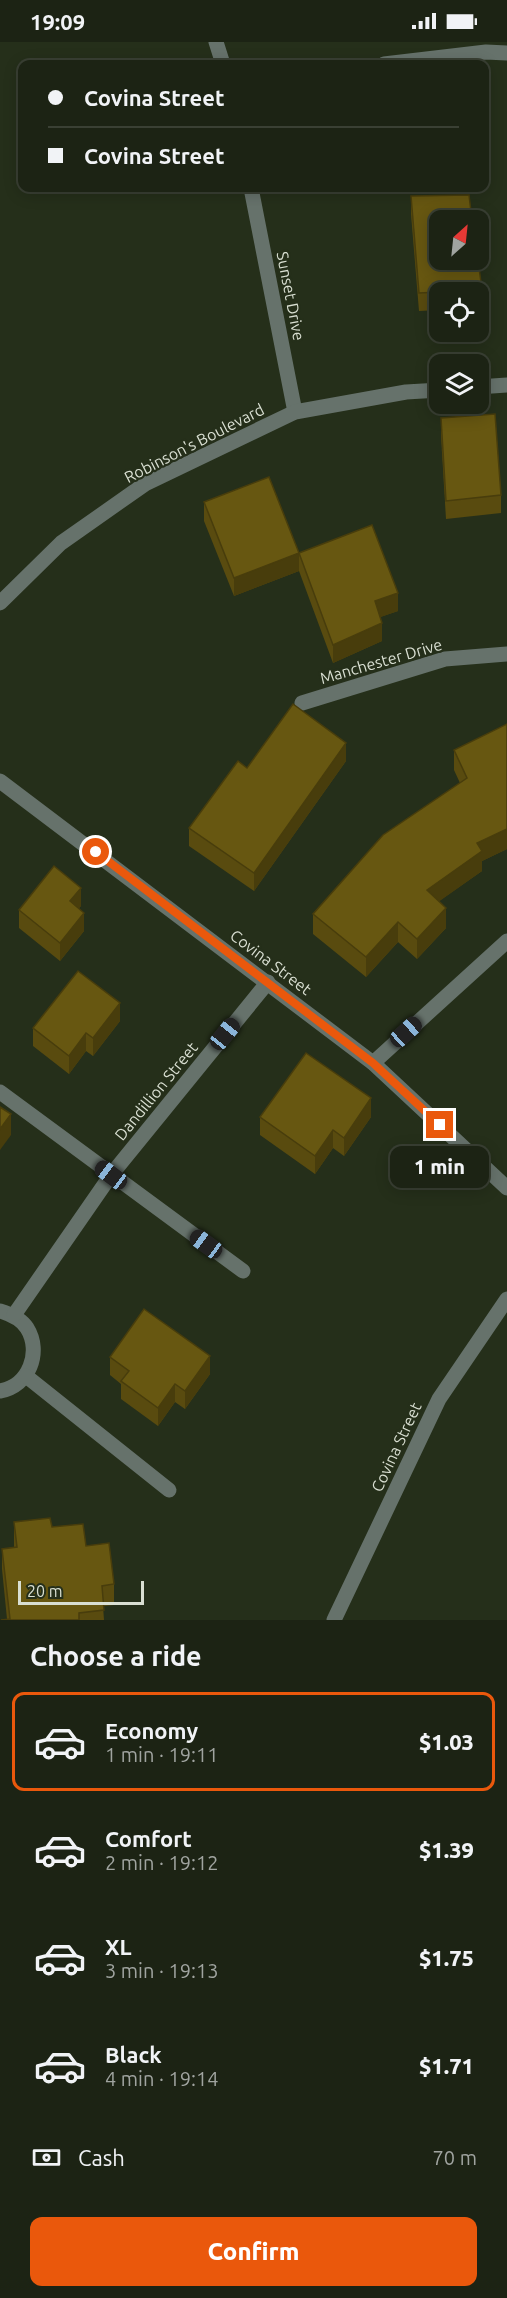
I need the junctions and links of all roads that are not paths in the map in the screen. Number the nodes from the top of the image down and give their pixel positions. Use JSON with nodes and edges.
{"nodes":[{"id":1,"x":216,"y":42,"type":"edge"},
{"id":2,"x":507,"y":52,"type":"edge"},
{"id":3,"x":222,"y":60,"type":"edge"},
{"id":4,"x":418,"y":60,"type":"edge"},
{"id":5,"x":252,"y":192,"type":"edge"},
{"id":6,"x":507,"y":385,"type":"edge"},
{"id":7,"x":489,"y":386,"type":"edge"},
{"id":8,"x":429,"y":391,"type":"edge"},
{"id":9,"x":295,"y":412,"type":"junction"},
{"id":10,"x":0,"y":603,"type":"edge"},
{"id":11,"x":507,"y":654,"type":"edge"},
{"id":12,"x":302,"y":703,"type":"dead end"},
{"id":13,"x":0,"y":781,"type":"edge"},
{"id":14,"x":507,"y":941,"type":"edge"},
{"id":15,"x":268,"y":982,"type":"junction"},
{"id":16,"x":373,"y":1063,"type":"junction"},
{"id":17,"x":0,"y":1092,"type":"edge"},
{"id":18,"x":111,"y":1175,"type":"junction"},
{"id":19,"x":507,"y":1188,"type":"edge"},
{"id":20,"x":243,"y":1271,"type":"dead end"},
{"id":21,"x":507,"y":1299,"type":"edge"},
{"id":22,"x":7,"y":1313,"type":"edge"},
{"id":23,"x":26,"y":1376,"type":"junction"},
{"id":24,"x":0,"y":1390,"type":"edge"},
{"id":25,"x":169,"y":1490,"type":"dead end"},
{"id":26,"x":334,"y":1620,"type":"edge"}],
"edges":[{"from":1,"to":3,"type":"street"},
{"from":2,"to":4,"type":"street"},
{"from":5,"to":9,"type":"street","name":"Sunset Drive"},
{"from":6,"to":7,"type":"street"},
{"from":8,"to":9,"type":"street","name":"Robinson's Boulevard"},
{"from":9,"to":10,"type":"street","name":"Robinson's Boulevard"},
{"from":11,"to":12,"type":"street","name":"Manchester Drive"},
{"from":13,"to":15,"type":"street","name":"Covina Street"},
{"from":14,"to":16,"type":"street"},
{"from":15,"to":16,"type":"street","name":"Covina Street"},
{"from":15,"to":18,"type":"street","name":"Dandillion Street"},
{"from":16,"to":19,"type":"street","name":"Covina Street"},
{"from":17,"to":18,"type":"street"},
{"from":18,"to":20,"type":"street"},
{"from":18,"to":22,"type":"street","name":"Dandillion Street"},
{"from":21,"to":26,"type":"street","name":"Covina Street"},
{"from":22,"to":23,"type":"street"},
{"from":23,"to":24,"type":"street"},
{"from":23,"to":25,"type":"street"}]}
